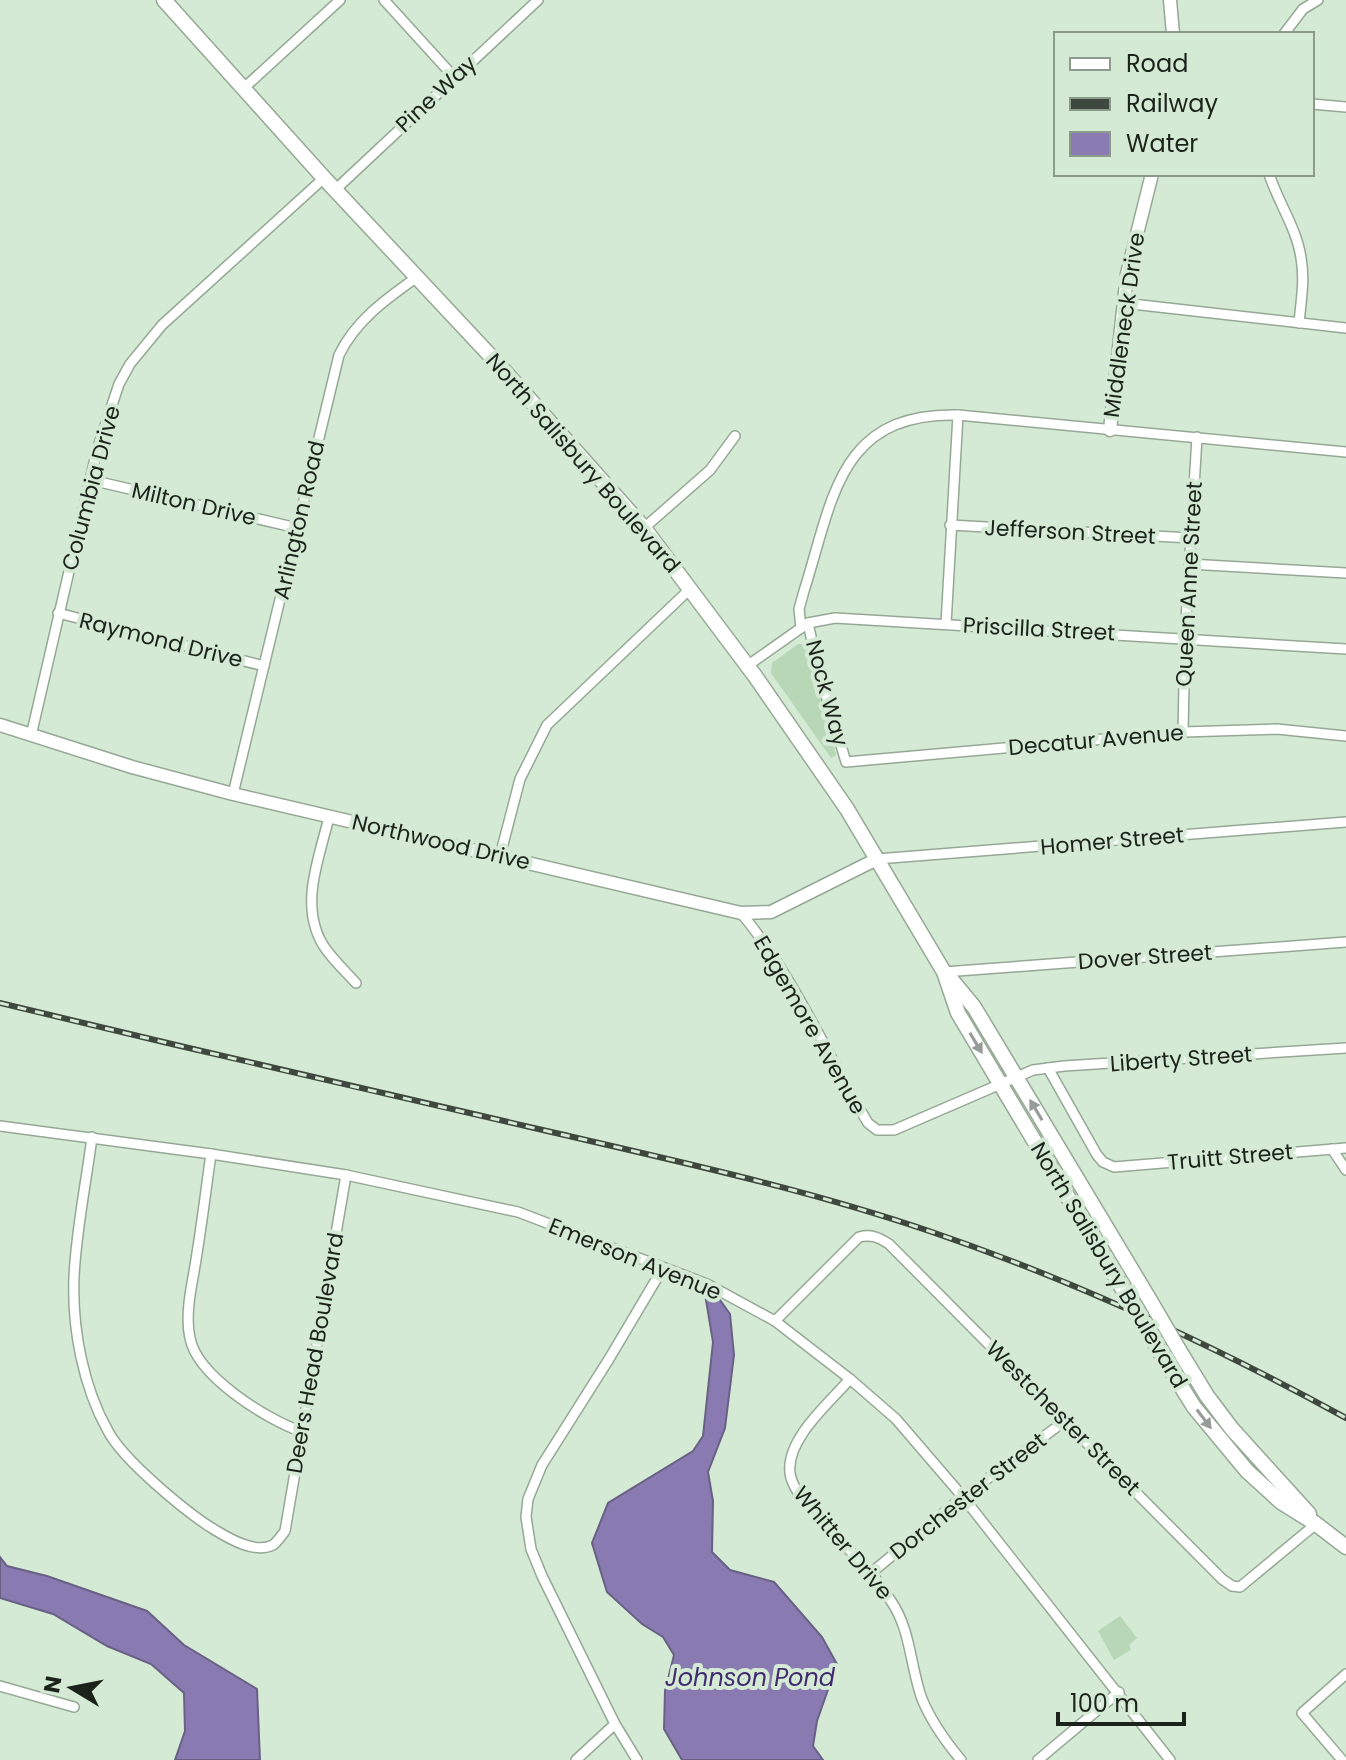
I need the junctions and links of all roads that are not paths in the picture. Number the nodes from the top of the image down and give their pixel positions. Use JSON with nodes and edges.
{"nodes":[{"id":1,"x":164,"y":0,"type":"edge"},
{"id":2,"x":340,"y":0,"type":"edge"},
{"id":3,"x":384,"y":0,"type":"edge"},
{"id":4,"x":538,"y":0,"type":"edge"},
{"id":5,"x":1170,"y":0,"type":"edge"},
{"id":6,"x":1318,"y":0,"type":"edge"},
{"id":7,"x":1173,"y":32,"type":"edge"},
{"id":8,"x":1286,"y":32,"type":"edge"},
{"id":9,"x":454,"y":77,"type":"junction"},
{"id":10,"x":244,"y":88,"type":"junction"},
{"id":11,"x":1314,"y":104,"type":"edge"},
{"id":12,"x":1346,"y":107,"type":"edge"},
{"id":13,"x":1151,"y":176,"type":"edge"},
{"id":14,"x":1270,"y":176,"type":"edge"},
{"id":15,"x":324,"y":178,"type":"junction"},
{"id":16,"x":335,"y":190,"type":"junction"},
{"id":17,"x":417,"y":277,"type":"junction"},
{"id":18,"x":1123,"y":303,"type":"junction"},
{"id":19,"x":1299,"y":323,"type":"junction"},
{"id":20,"x":1346,"y":328,"type":"edge"},
{"id":21,"x":958,"y":415,"type":"junction"},
{"id":22,"x":1110,"y":430,"type":"junction"},
{"id":23,"x":735,"y":436,"type":"dead end"},
{"id":24,"x":1197,"y":437,"type":"junction"},
{"id":25,"x":1346,"y":452,"type":"edge"},
{"id":26,"x":91,"y":480,"type":"junction"},
{"id":27,"x":950,"y":525,"type":"junction"},
{"id":28,"x":297,"y":528,"type":"junction"},
{"id":29,"x":644,"y":528,"type":"junction"},
{"id":30,"x":1191,"y":538,"type":"junction"},
{"id":31,"x":1189,"y":564,"type":"junction"},
{"id":32,"x":1346,"y":573,"type":"edge"},
{"id":33,"x":691,"y":588,"type":"junction"},
{"id":34,"x":58,"y":613,"type":"junction"},
{"id":35,"x":946,"y":624,"type":"junction"},
{"id":36,"x":805,"y":626,"type":"junction"},
{"id":37,"x":1185,"y":637,"type":"junction"},
{"id":38,"x":1346,"y":649,"type":"edge"},
{"id":39,"x":264,"y":666,"type":"junction"},
{"id":40,"x":747,"y":666,"type":"junction"},
{"id":41,"x":0,"y":725,"type":"edge"},
{"id":42,"x":1183,"y":732,"type":"junction"},
{"id":43,"x":31,"y":736,"type":"junction"},
{"id":44,"x":1346,"y":736,"type":"edge"},
{"id":45,"x":846,"y":762,"type":"joint"},
{"id":46,"x":233,"y":794,"type":"junction"},
{"id":47,"x":329,"y":817,"type":"junction"},
{"id":48,"x":1346,"y":822,"type":"edge"},
{"id":49,"x":500,"y":856,"type":"junction"},
{"id":50,"x":877,"y":859,"type":"junction"},
{"id":51,"x":741,"y":913,"type":"junction"},
{"id":52,"x":1346,"y":942,"type":"edge"},
{"id":53,"x":944,"y":972,"type":"junction"},
{"id":54,"x":356,"y":983,"type":"dead end"},
{"id":55,"x":1346,"y":1048,"type":"edge"},
{"id":56,"x":1048,"y":1068,"type":"junction"},
{"id":57,"x":1016,"y":1077,"type":"junction"},
{"id":58,"x":1001,"y":1084,"type":"junction"},
{"id":59,"x":0,"y":1126,"type":"edge"},
{"id":60,"x":92,"y":1137,"type":"junction"},
{"id":61,"x":1346,"y":1148,"type":"edge"},
{"id":62,"x":1332,"y":1149,"type":"junction"},
{"id":63,"x":211,"y":1154,"type":"junction"},
{"id":64,"x":1346,"y":1170,"type":"edge"},
{"id":65,"x":346,"y":1175,"type":"junction"},
{"id":66,"x":663,"y":1268,"type":"junction"},
{"id":67,"x":775,"y":1321,"type":"junction"},
{"id":68,"x":850,"y":1379,"type":"junction"},
{"id":69,"x":1066,"y":1420,"type":"junction"},
{"id":70,"x":300,"y":1431,"type":"junction"},
{"id":71,"x":963,"y":1497,"type":"junction"},
{"id":72,"x":1316,"y":1524,"type":"junction"},
{"id":73,"x":1346,"y":1547,"type":"edge"},
{"id":74,"x":871,"y":1573,"type":"junction"},
{"id":75,"x":1346,"y":1674,"type":"edge"},
{"id":76,"x":0,"y":1686,"type":"edge"},
{"id":77,"x":1119,"y":1692,"type":"junction"},
{"id":78,"x":74,"y":1707,"type":"dead end"},
{"id":79,"x":615,"y":1724,"type":"junction"},
{"id":80,"x":576,"y":1760,"type":"edge"},
{"id":81,"x":637,"y":1760,"type":"edge"},
{"id":82,"x":961,"y":1760,"type":"edge"},
{"id":83,"x":1038,"y":1760,"type":"edge"},
{"id":84,"x":1170,"y":1760,"type":"edge"},
{"id":85,"x":1342,"y":1760,"type":"edge"}],
"edges":[{"from":1,"to":10,"type":"main road","name":"North Salisbury Boulevard"},
{"from":2,"to":10,"type":"street"},
{"from":3,"to":9,"type":"street"},
{"from":4,"to":9,"type":"street","name":"Pine Way"},
{"from":5,"to":7,"type":"street"},
{"from":6,"to":8,"type":"street"},
{"from":9,"to":16,"type":"street","name":"Pine Way"},
{"from":10,"to":15,"type":"main road","name":"North Salisbury Boulevard"},
{"from":11,"to":12,"type":"street"},
{"from":13,"to":18,"type":"street","name":"Middleneck Drive"},
{"from":14,"to":19,"type":"street"},
{"from":15,"to":16,"type":"main road","name":"North Salisbury Boulevard"},
{"from":15,"to":26,"type":"street","name":"Columbia Drive"},
{"from":16,"to":17,"type":"main road","name":"North Salisbury Boulevard"},
{"from":17,"to":28,"type":"street","name":"Arlington Road"},
{"from":17,"to":29,"type":"main road","name":"North Salisbury Boulevard"},
{"from":18,"to":19,"type":"street"},
{"from":18,"to":22,"type":"street","name":"Middleneck Drive"},
{"from":19,"to":20,"type":"street"},
{"from":21,"to":22,"type":"street","name":"Nock Way"},
{"from":21,"to":27,"type":"street"},
{"from":21,"to":36,"type":"street","name":"Nock Way"},
{"from":22,"to":24,"type":"street","name":"Nock Way"},
{"from":23,"to":29,"type":"street"},
{"from":24,"to":25,"type":"street","name":"Nock Way"},
{"from":24,"to":30,"type":"street","name":"Queen Anne Street"},
{"from":26,"to":28,"type":"street","name":"Milton Drive"},
{"from":26,"to":34,"type":"street","name":"Columbia Drive"},
{"from":27,"to":30,"type":"street","name":"Jefferson Street"},
{"from":27,"to":35,"type":"street"},
{"from":28,"to":39,"type":"street","name":"Arlington Road"},
{"from":29,"to":33,"type":"main road","name":"North Salisbury Boulevard"},
{"from":30,"to":31,"type":"street","name":"Queen Anne Street"},
{"from":31,"to":32,"type":"street"},
{"from":31,"to":37,"type":"street","name":"Queen Anne Street"},
{"from":33,"to":40,"type":"main road","name":"North Salisbury Boulevard"},
{"from":33,"to":49,"type":"street"},
{"from":34,"to":39,"type":"street","name":"Raymond Drive"},
{"from":34,"to":43,"type":"street","name":"Columbia Drive"},
{"from":35,"to":36,"type":"street","name":"Priscilla Street"},
{"from":35,"to":37,"type":"street","name":"Priscilla Street"},
{"from":36,"to":40,"type":"street","name":"Priscilla Street"},
{"from":36,"to":45,"type":"street","name":"Nock Way"},
{"from":37,"to":38,"type":"street","name":"Priscilla Street"},
{"from":37,"to":42,"type":"street","name":"Queen Anne Street"},
{"from":39,"to":46,"type":"street","name":"Arlington Road"},
{"from":40,"to":50,"type":"main road","name":"North Salisbury Boulevard"},
{"from":41,"to":43,"type":"street","name":"Northwood Drive"},
{"from":42,"to":44,"type":"street","name":"Decatur Avenue"},
{"from":42,"to":45,"type":"street","name":"Decatur Avenue"},
{"from":43,"to":46,"type":"street","name":"Northwood Drive"},
{"from":46,"to":47,"type":"street","name":"Northwood Drive"},
{"from":47,"to":49,"type":"street","name":"Northwood Drive"},
{"from":47,"to":54,"type":"street"},
{"from":48,"to":50,"type":"street","name":"Homer Street"},
{"from":49,"to":51,"type":"street","name":"Northwood Drive"},
{"from":50,"to":51,"type":"street","name":"Northwood Drive"},
{"from":50,"to":53,"type":"main road","name":"North Salisbury Boulevard"},
{"from":51,"to":58,"type":"street","name":"Edgemore Avenue"},
{"from":52,"to":53,"type":"street","name":"Dover Street"},
{"from":53,"to":57,"type":"main road","name":"North Salisbury Boulevard"},
{"from":53,"to":58,"type":"main road","name":"North Salisbury Boulevard","one_way":true},
{"from":55,"to":56,"type":"street","name":"Liberty Street"},
{"from":56,"to":57,"type":"street","name":"Liberty Street"},
{"from":56,"to":62,"type":"street","name":"Truitt Street"},
{"from":57,"to":58,"type":"street","name":"Edgemore Avenue"},
{"from":72,"to":57,"type":"main road","name":"North Salisbury Boulevard","one_way":true,"bridge":true},
{"from":58,"to":72,"type":"main road","name":"North Salisbury Boulevard","one_way":true,"bridge":true},
{"from":59,"to":60,"type":"street","name":"Emerson Avenue"},
{"from":60,"to":63,"type":"street","name":"Emerson Avenue"},
{"from":60,"to":70,"type":"street","name":"Deers Head Boulevard"},
{"from":61,"to":62,"type":"street","name":"Truitt Street"},
{"from":62,"to":64,"type":"street"},
{"from":63,"to":65,"type":"street","name":"Emerson Avenue"},
{"from":63,"to":70,"type":"street"},
{"from":65,"to":66,"type":"street","name":"Emerson Avenue"},
{"from":65,"to":70,"type":"street","name":"Deers Head Boulevard"},
{"from":66,"to":67,"type":"street","name":"Emerson Avenue"},
{"from":66,"to":79,"type":"street"},
{"from":67,"to":68,"type":"street","name":"Emerson Avenue"},
{"from":67,"to":69,"type":"street","name":"Westchester Street"},
{"from":68,"to":71,"type":"street","name":"Emerson Avenue"},
{"from":68,"to":74,"type":"street","name":"Whitter Drive"},
{"from":69,"to":71,"type":"street","name":"Dorchester Street"},
{"from":69,"to":72,"type":"street","name":"Westchester Street"},
{"from":71,"to":74,"type":"street","name":"Dorchester Street"},
{"from":71,"to":77,"type":"street","name":"Emerson Avenue"},
{"from":72,"to":73,"type":"main road","name":"North Salisbury Boulevard"},
{"from":74,"to":82,"type":"street","name":"Whitter Drive"},
{"from":75,"to":85,"type":"street"},
{"from":76,"to":78,"type":"street"},
{"from":77,"to":83,"type":"street"},
{"from":77,"to":84,"type":"street","name":"Emerson Avenue"},
{"from":79,"to":80,"type":"street"},
{"from":79,"to":81,"type":"street"}]}
